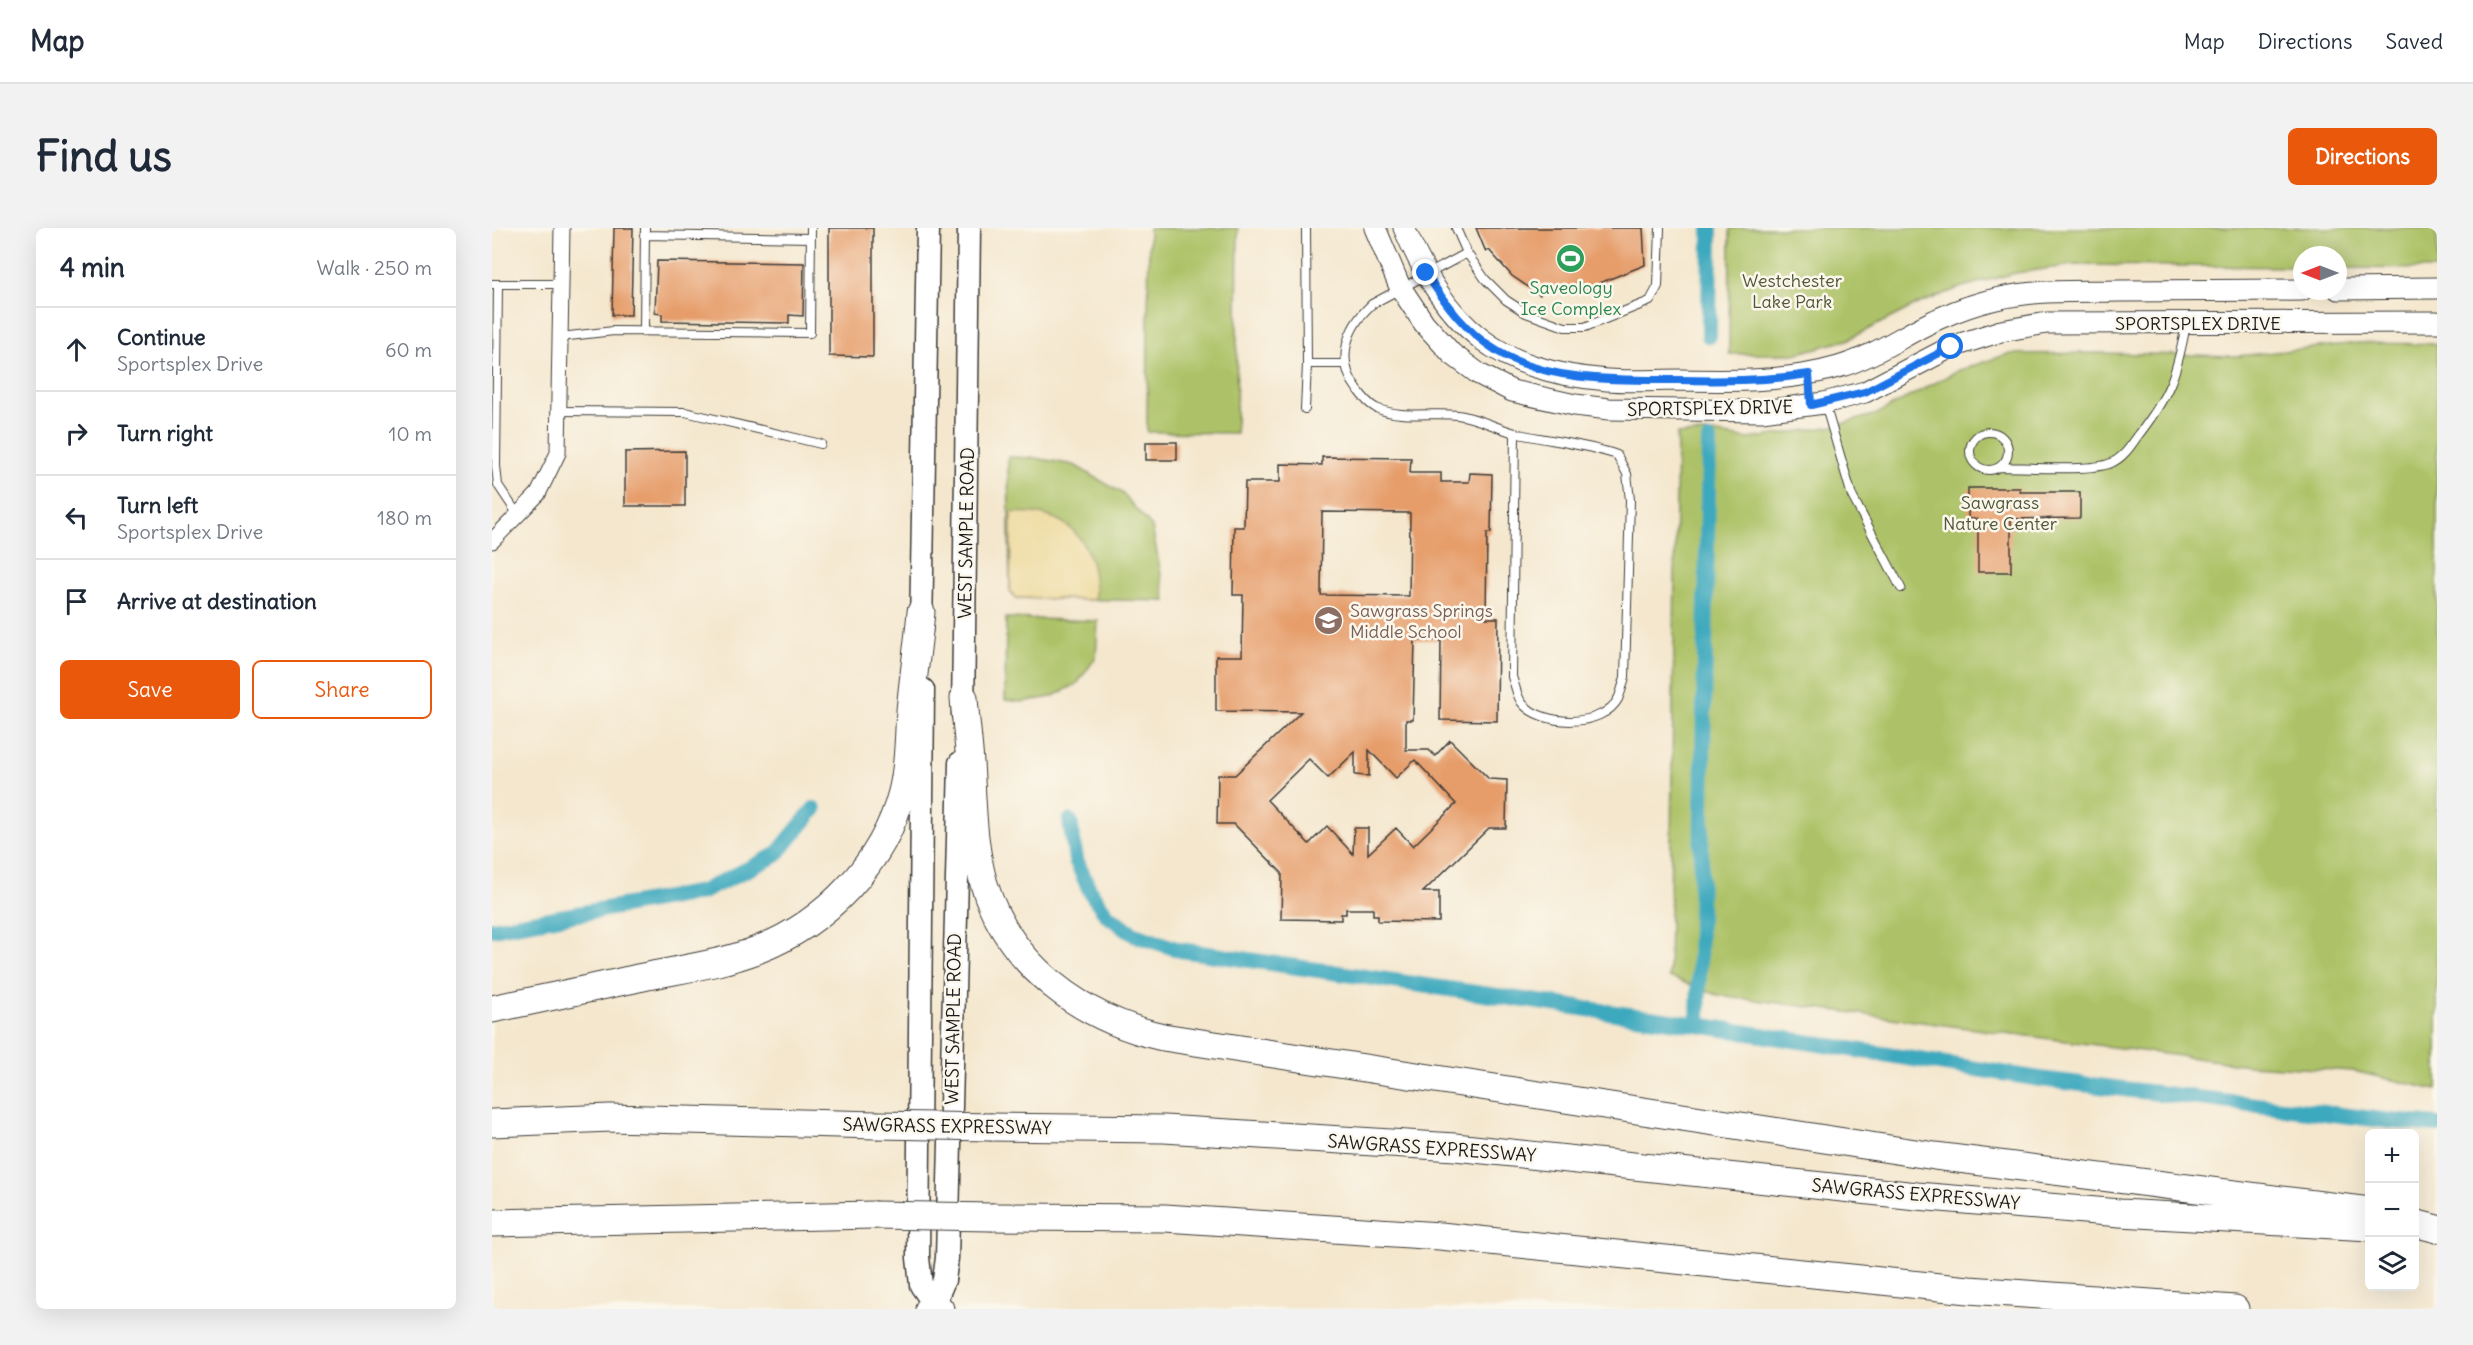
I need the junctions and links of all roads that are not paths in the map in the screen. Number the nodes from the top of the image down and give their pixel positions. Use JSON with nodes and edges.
{"nodes":[{"id":1,"x":562,"y":228,"type":"edge"},
{"id":2,"x":811,"y":228,"type":"edge"},
{"id":3,"x":928,"y":228,"type":"edge"},
{"id":4,"x":969,"y":228,"type":"edge"},
{"id":5,"x":1306,"y":228,"type":"edge"},
{"id":6,"x":1375,"y":228,"type":"edge"},
{"id":7,"x":1404,"y":228,"type":"edge"},
{"id":8,"x":1456,"y":228,"type":"edge"},
{"id":9,"x":1660,"y":228,"type":"edge"},
{"id":10,"x":644,"y":232,"type":"edge"},
{"id":11,"x":811,"y":238,"type":"junction"},
{"id":12,"x":1467,"y":253,"type":"junction"},
{"id":13,"x":1426,"y":273,"type":"junction"},
{"id":14,"x":495,"y":284,"type":"edge"},
{"id":15,"x":561,"y":284,"type":"junction"},
{"id":16,"x":1400,"y":287,"type":"junction"},
{"id":17,"x":2437,"y":288,"type":"edge"},
{"id":18,"x":2347,"y":289,"type":"edge"},
{"id":19,"x":2293,"y":290,"type":"edge"},
{"id":20,"x":2437,"y":322,"type":"edge"},
{"id":21,"x":2187,"y":323,"type":"junction"},
{"id":22,"x":644,"y":331,"type":"junction"},
{"id":23,"x":560,"y":337,"type":"junction"},
{"id":24,"x":1520,"y":362,"type":"junction"},
{"id":25,"x":1307,"y":364,"type":"junction"},
{"id":26,"x":1345,"y":364,"type":"junction"},
{"id":27,"x":1809,"y":374,"type":"junction"},
{"id":28,"x":1512,"y":391,"type":"junction"},
{"id":29,"x":1818,"y":404,"type":"junction"},
{"id":30,"x":1305,"y":409,"type":"dead end"},
{"id":31,"x":559,"y":411,"type":"junction"},
{"id":32,"x":1515,"y":433,"type":"junction"},
{"id":33,"x":821,"y":444,"type":"dead end"},
{"id":34,"x":2000,"y":467,"type":"junction"},
{"id":35,"x":518,"y":516,"type":"junction"},
{"id":36,"x":492,"y":541,"type":"edge"},
{"id":37,"x":1901,"y":588,"type":"dead end"},
{"id":38,"x":921,"y":612,"type":"junction"},
{"id":39,"x":964,"y":698,"type":"junction"},
{"id":40,"x":492,"y":1009,"type":"edge"},
{"id":41,"x":492,"y":1123,"type":"edge"},
{"id":42,"x":2365,"y":1210,"type":"edge"},
{"id":43,"x":492,"y":1223,"type":"edge"},
{"id":44,"x":2419,"y":1224,"type":"edge"},
{"id":45,"x":2365,"y":1227,"type":"edge"},
{"id":46,"x":2419,"y":1228,"type":"edge"},
{"id":47,"x":2437,"y":1229,"type":"edge"},
{"id":48,"x":934,"y":1307,"type":"edge"},
{"id":49,"x":2235,"y":1309,"type":"edge"}],
"edges":[{"from":1,"to":15,"type":"street"},
{"from":2,"to":11,"type":"lane"},
{"from":3,"to":38,"type":"main road","name":"WEST SAMPLE ROAD"},
{"from":4,"to":39,"type":"main road","name":"WEST SAMPLE ROAD"},
{"from":5,"to":25,"type":"lane"},
{"from":6,"to":16,"type":"street","name":"SPORTSPLEX DRIVE"},
{"from":7,"to":13,"type":"street","name":"SPORTSPLEX DRIVE"},
{"from":8,"to":12,"type":"lane"},
{"from":9,"to":12,"type":"lane"},
{"from":10,"to":11,"type":"lane"},
{"from":10,"to":22,"type":"lane"},
{"from":11,"to":22,"type":"lane"},
{"from":12,"to":13,"type":"lane"},
{"from":13,"to":16,"type":"lane"},
{"from":13,"to":24,"type":"street","name":"SPORTSPLEX DRIVE"},
{"from":14,"to":15,"type":"lane"},
{"from":14,"to":35,"type":"lane"},
{"from":15,"to":23,"type":"street"},
{"from":16,"to":26,"type":"lane"},
{"from":16,"to":28,"type":"street","name":"SPORTSPLEX DRIVE"},
{"from":17,"to":18,"type":"street"},
{"from":19,"to":27,"type":"street","name":"SPORTSPLEX DRIVE"},
{"from":20,"to":21,"type":"street","name":"SPORTSPLEX DRIVE"},
{"from":21,"to":29,"type":"street","name":"SPORTSPLEX DRIVE"},
{"from":21,"to":34,"type":"lane"},
{"from":22,"to":23,"type":"lane"},
{"from":23,"to":31,"type":"street"},
{"from":24,"to":27,"type":"street","name":"SPORTSPLEX DRIVE"},
{"from":24,"to":28,"type":"street"},
{"from":25,"to":26,"type":"lane"},
{"from":25,"to":30,"type":"lane"},
{"from":26,"to":32,"type":"lane"},
{"from":27,"to":29,"type":"street"},
{"from":28,"to":29,"type":"street","name":"SPORTSPLEX DRIVE"},
{"from":29,"to":37,"type":"lane"},
{"from":31,"to":33,"type":"lane"},
{"from":31,"to":35,"type":"street"},
{"from":32,"to":32,"type":"lane"},
{"from":34,"to":34,"type":"lane"},
{"from":35,"to":36,"type":"street"},
{"from":38,"to":40,"type":"highway"},
{"from":38,"to":48,"type":"main road","name":"WEST SAMPLE ROAD"},
{"from":39,"to":42,"type":"highway"},
{"from":39,"to":48,"type":"main road","name":"WEST SAMPLE ROAD"},
{"from":41,"to":45,"type":"highway","name":"SAWGRASS EXPRESSWAY","bridge":true},
{"from":43,"to":49,"type":"highway","bridge":true},
{"from":44,"to":47,"type":"highway"},
{"from":46,"to":47,"type":"highway"}]}
